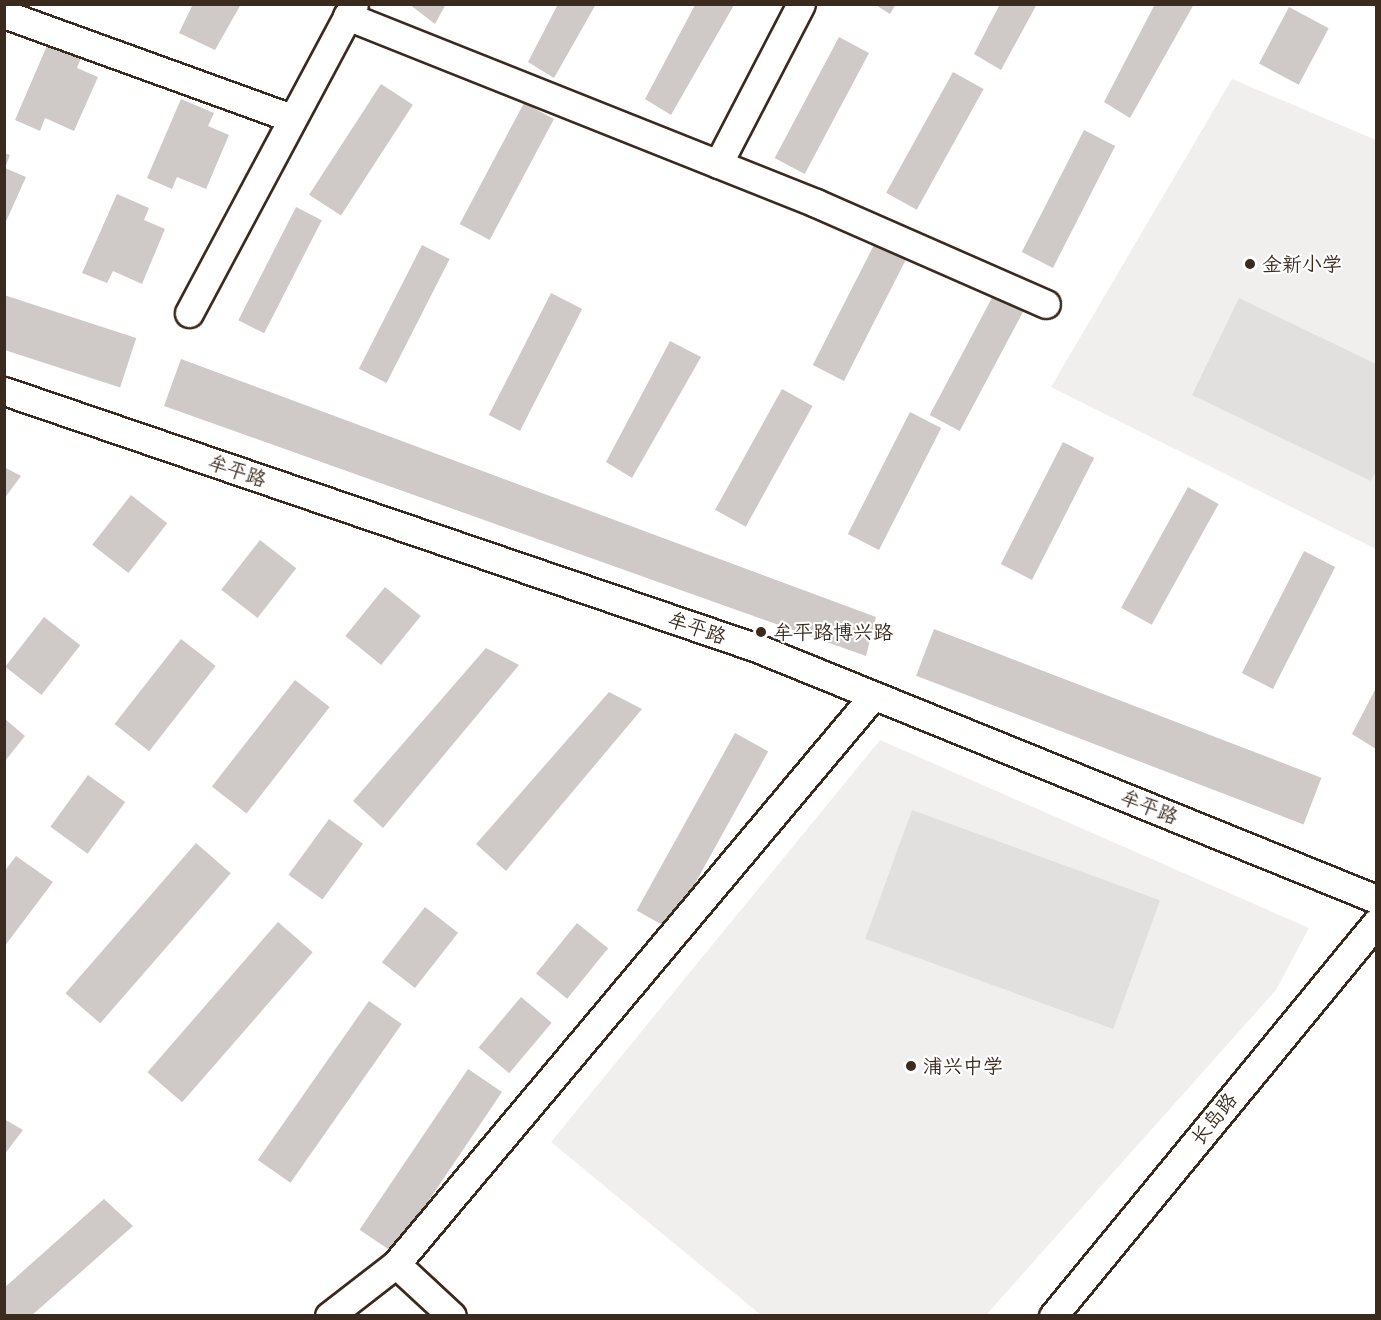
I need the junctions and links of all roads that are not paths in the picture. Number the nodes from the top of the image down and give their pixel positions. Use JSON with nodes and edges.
{"nodes":[{"id":1,"x":801,"y":4,"type":"edge"},
{"id":2,"x":350,"y":10,"type":"edge"},
{"id":3,"x":4,"y":14,"type":"edge"},
{"id":4,"x":291,"y":118,"type":"junction"},
{"id":5,"x":718,"y":164,"type":"junction"},
{"id":6,"x":1046,"y":304,"type":"dead end"},
{"id":7,"x":189,"y":312,"type":"dead end"},
{"id":8,"x":4,"y":391,"type":"edge"},
{"id":9,"x":873,"y":696,"type":"junction"},
{"id":10,"x":1377,"y":899,"type":"edge"},
{"id":11,"x":1377,"y":923,"type":"edge"},
{"id":12,"x":396,"y":1264,"type":"junction"},
{"id":13,"x":328,"y":1316,"type":"edge"},
{"id":14,"x":453,"y":1316,"type":"edge"},
{"id":15,"x":1053,"y":1316,"type":"edge"}],
"edges":[{"from":1,"to":5,"type":"street"},
{"from":2,"to":4,"type":"street"},
{"from":2,"to":5,"type":"street"},
{"from":3,"to":4,"type":"street"},
{"from":4,"to":7,"type":"street"},
{"from":5,"to":6,"type":"street"},
{"from":8,"to":9,"type":"street","name":"牟平路"},
{"from":9,"to":10,"type":"street","name":"牟平路"},
{"from":9,"to":12,"type":"street"},
{"from":11,"to":15,"type":"street","name":"长岛路"},
{"from":12,"to":13,"type":"street"},
{"from":12,"to":14,"type":"street"}]}
